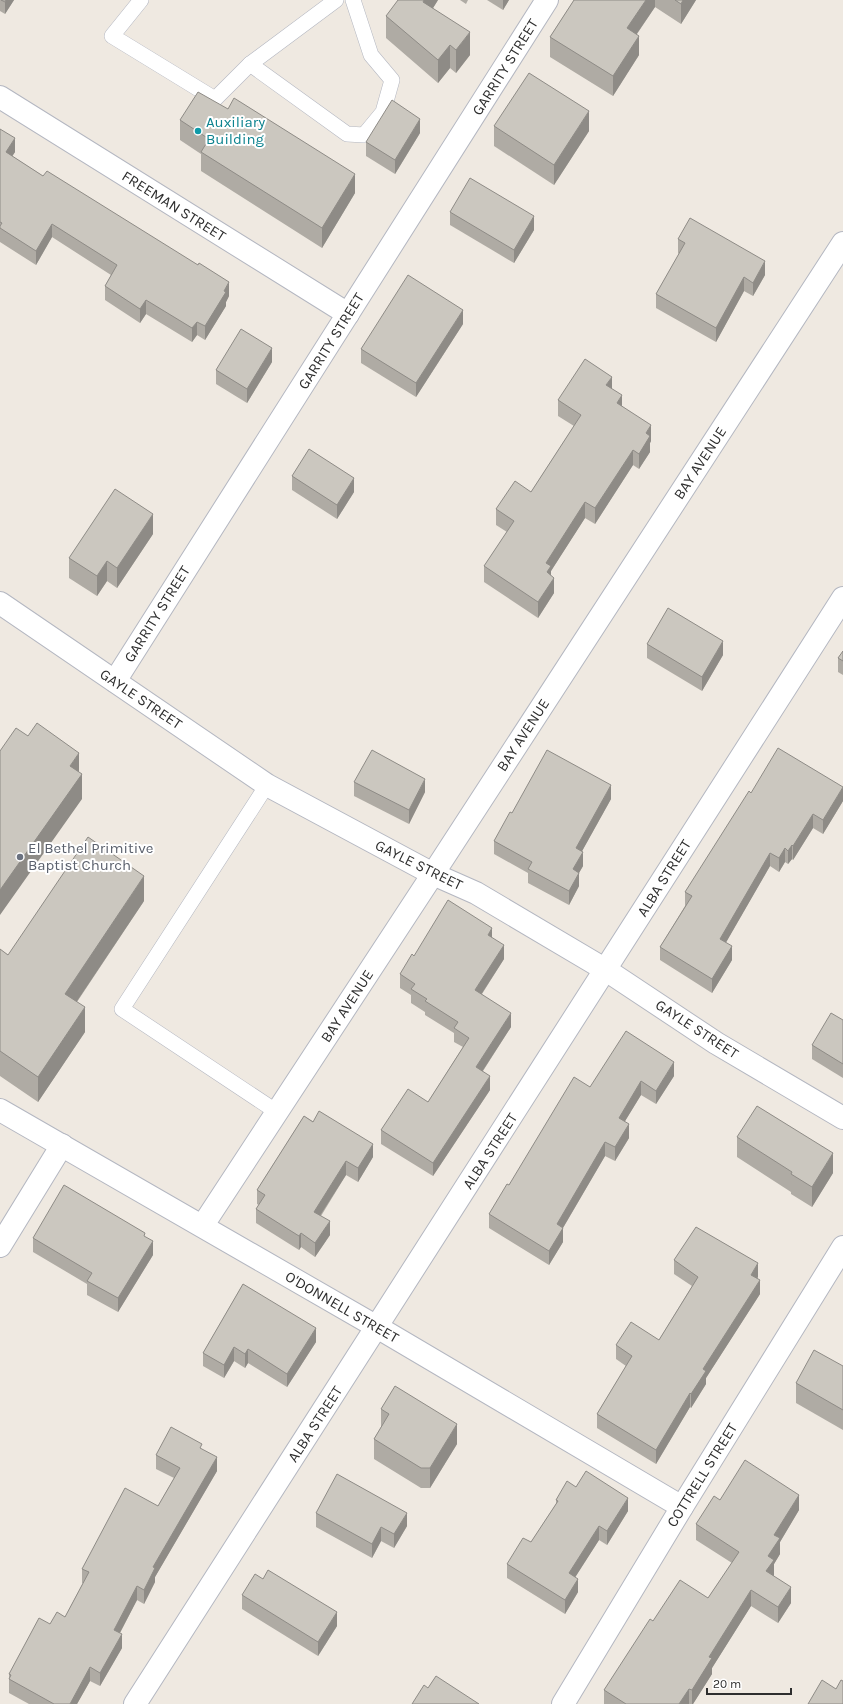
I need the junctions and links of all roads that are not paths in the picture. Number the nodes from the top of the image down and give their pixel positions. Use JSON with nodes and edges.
{"nodes":[{"id":1,"x":141,"y":0,"type":"edge"},
{"id":2,"x":336,"y":0,"type":"edge"},
{"id":3,"x":353,"y":0,"type":"edge"},
{"id":4,"x":547,"y":0,"type":"edge"},
{"id":5,"x":250,"y":64,"type":"junction"},
{"id":6,"x":0,"y":97,"type":"edge"},
{"id":7,"x":843,"y":243,"type":"edge"},
{"id":8,"x":348,"y":314,"type":"junction"},
{"id":9,"x":843,"y":598,"type":"edge"},
{"id":10,"x":0,"y":603,"type":"edge"},
{"id":11,"x":115,"y":681,"type":"junction"},
{"id":12,"x":267,"y":785,"type":"junction"},
{"id":13,"x":434,"y":874,"type":"junction"},
{"id":14,"x":606,"y":970,"type":"junction"},
{"id":15,"x":0,"y":1110,"type":"edge"},
{"id":16,"x":277,"y":1112,"type":"junction"},
{"id":17,"x":843,"y":1118,"type":"edge"},
{"id":18,"x":62,"y":1145,"type":"junction"},
{"id":19,"x":202,"y":1226,"type":"junction"},
{"id":20,"x":0,"y":1246,"type":"edge"},
{"id":21,"x":843,"y":1247,"type":"edge"},
{"id":22,"x":377,"y":1327,"type":"junction"},
{"id":23,"x":682,"y":1507,"type":"junction"},
{"id":24,"x":136,"y":1704,"type":"edge"},
{"id":25,"x":563,"y":1704,"type":"edge"}],
"edges":[{"from":1,"to":5,"type":"lane"},
{"from":2,"to":5,"type":"lane"},
{"from":3,"to":5,"type":"lane"},
{"from":4,"to":8,"type":"street","name":"GARRITY STREET"},
{"from":6,"to":8,"type":"street","name":"FREEMAN STREET"},
{"from":7,"to":13,"type":"street","name":"BAY AVENUE"},
{"from":8,"to":11,"type":"street","name":"GARRITY STREET"},
{"from":9,"to":14,"type":"street","name":"ALBA STREET"},
{"from":10,"to":11,"type":"street","name":"GAYLE STREET"},
{"from":11,"to":12,"type":"street","name":"GAYLE STREET"},
{"from":12,"to":13,"type":"street","name":"GAYLE STREET"},
{"from":12,"to":16,"type":"lane"},
{"from":13,"to":14,"type":"street","name":"GAYLE STREET"},
{"from":13,"to":16,"type":"street","name":"BAY AVENUE"},
{"from":14,"to":17,"type":"street","name":"GAYLE STREET"},
{"from":14,"to":22,"type":"street","name":"ALBA STREET"},
{"from":15,"to":18,"type":"street","name":"O'DONNELL STREET"},
{"from":16,"to":19,"type":"street","name":"BAY AVENUE"},
{"from":18,"to":19,"type":"street","name":"O'DONNELL STREET"},
{"from":18,"to":20,"type":"street"},
{"from":19,"to":22,"type":"street","name":"O'DONNELL STREET"},
{"from":21,"to":23,"type":"street","name":"COTTRELL STREET"},
{"from":22,"to":23,"type":"street","name":"O'DONNELL STREET"},
{"from":22,"to":24,"type":"street","name":"ALBA STREET"},
{"from":23,"to":25,"type":"street","name":"COTTRELL STREET"}]}
